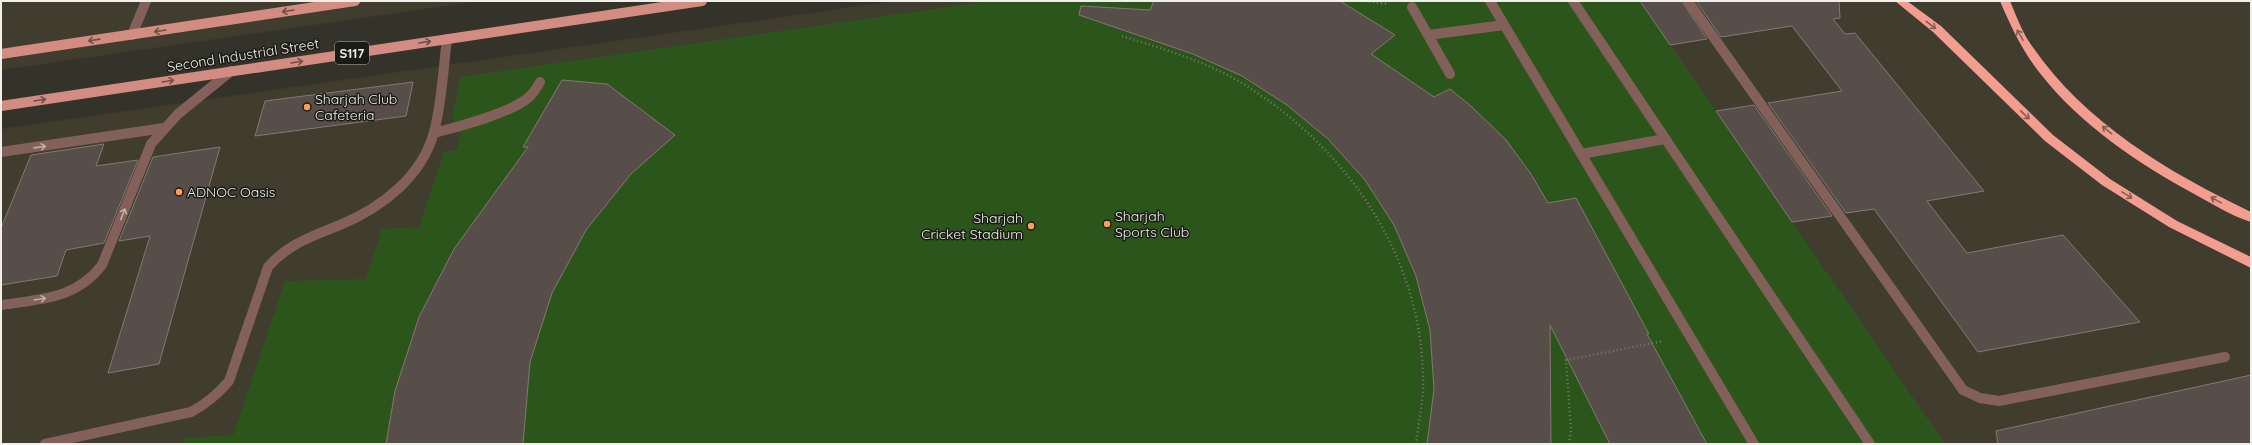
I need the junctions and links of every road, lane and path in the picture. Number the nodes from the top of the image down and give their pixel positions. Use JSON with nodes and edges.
{"nodes":[{"id":1,"x":146,"y":1,"type":"edge"},
{"id":2,"x":355,"y":1,"type":"edge"},
{"id":3,"x":702,"y":1,"type":"edge"},
{"id":4,"x":1490,"y":1,"type":"edge"},
{"id":5,"x":1573,"y":1,"type":"edge"},
{"id":6,"x":1688,"y":1,"type":"edge"},
{"id":7,"x":1900,"y":1,"type":"edge"},
{"id":8,"x":2005,"y":1,"type":"edge"},
{"id":9,"x":1412,"y":7,"type":"dead end"},
{"id":10,"x":1504,"y":25,"type":"junction"},
{"id":11,"x":132,"y":35,"type":"junction"},
{"id":12,"x":1428,"y":35,"type":"junction"},
{"id":13,"x":1122,"y":36,"type":"dead end"},
{"id":14,"x":447,"y":39,"type":"junction"},
{"id":15,"x":1,"y":54,"type":"edge"},
{"id":16,"x":231,"y":71,"type":"junction"},
{"id":17,"x":1450,"y":74,"type":"dead end"},
{"id":18,"x":540,"y":82,"type":"dead end"},
{"id":19,"x":1,"y":106,"type":"edge"},
{"id":20,"x":164,"y":128,"type":"junction"},
{"id":21,"x":434,"y":132,"type":"junction"},
{"id":22,"x":1665,"y":139,"type":"junction"},
{"id":23,"x":1,"y":152,"type":"edge"},
{"id":24,"x":1581,"y":154,"type":"junction"},
{"id":25,"x":2251,"y":217,"type":"edge"},
{"id":26,"x":2251,"y":263,"type":"edge"},
{"id":27,"x":1,"y":305,"type":"edge"},
{"id":28,"x":1689,"y":336,"type":"junction"},
{"id":29,"x":2225,"y":357,"type":"dead end"},
{"id":30,"x":45,"y":444,"type":"edge"},
{"id":31,"x":1416,"y":444,"type":"edge"},
{"id":32,"x":1569,"y":444,"type":"edge"},
{"id":33,"x":1754,"y":444,"type":"edge"},
{"id":34,"x":1870,"y":444,"type":"edge"}],
"edges":[{"from":1,"to":11,"type":"lane"},
{"from":2,"to":11,"type":"main road","one_way":true},
{"from":3,"to":14,"type":"main road","name":"Second Industrial Street","number":"S117"},
{"from":4,"to":10,"type":"lane"},
{"from":5,"to":22,"type":"lane"},
{"from":6,"to":29,"type":"lane"},
{"from":7,"to":26,"type":"highway","one_way":true},
{"from":25,"to":8,"type":"highway","one_way":true},
{"from":9,"to":12,"type":"lane"},
{"from":10,"to":12,"type":"lane"},
{"from":10,"to":24,"type":"lane"},
{"from":11,"to":15,"type":"main road","one_way":true},
{"from":12,"to":17,"type":"lane"},
{"from":13,"to":31,"type":"path"},
{"from":16,"to":14,"type":"main road","name":"Second Industrial Street","number":"S117","one_way":true},
{"from":14,"to":21,"type":"lane"},
{"from":19,"to":16,"type":"main road","name":"Second Industrial Street","number":"S117","one_way":true},
{"from":16,"to":20,"type":"lane"},
{"from":18,"to":21,"type":"lane"},
{"from":23,"to":20,"type":"lane","one_way":true},
{"from":27,"to":20,"type":"lane","one_way":true},
{"from":21,"to":30,"type":"lane"},
{"from":22,"to":24,"type":"lane"},
{"from":22,"to":34,"type":"lane"},
{"from":24,"to":28,"type":"lane"},
{"from":28,"to":32,"type":"path"},
{"from":28,"to":33,"type":"lane"}]}
